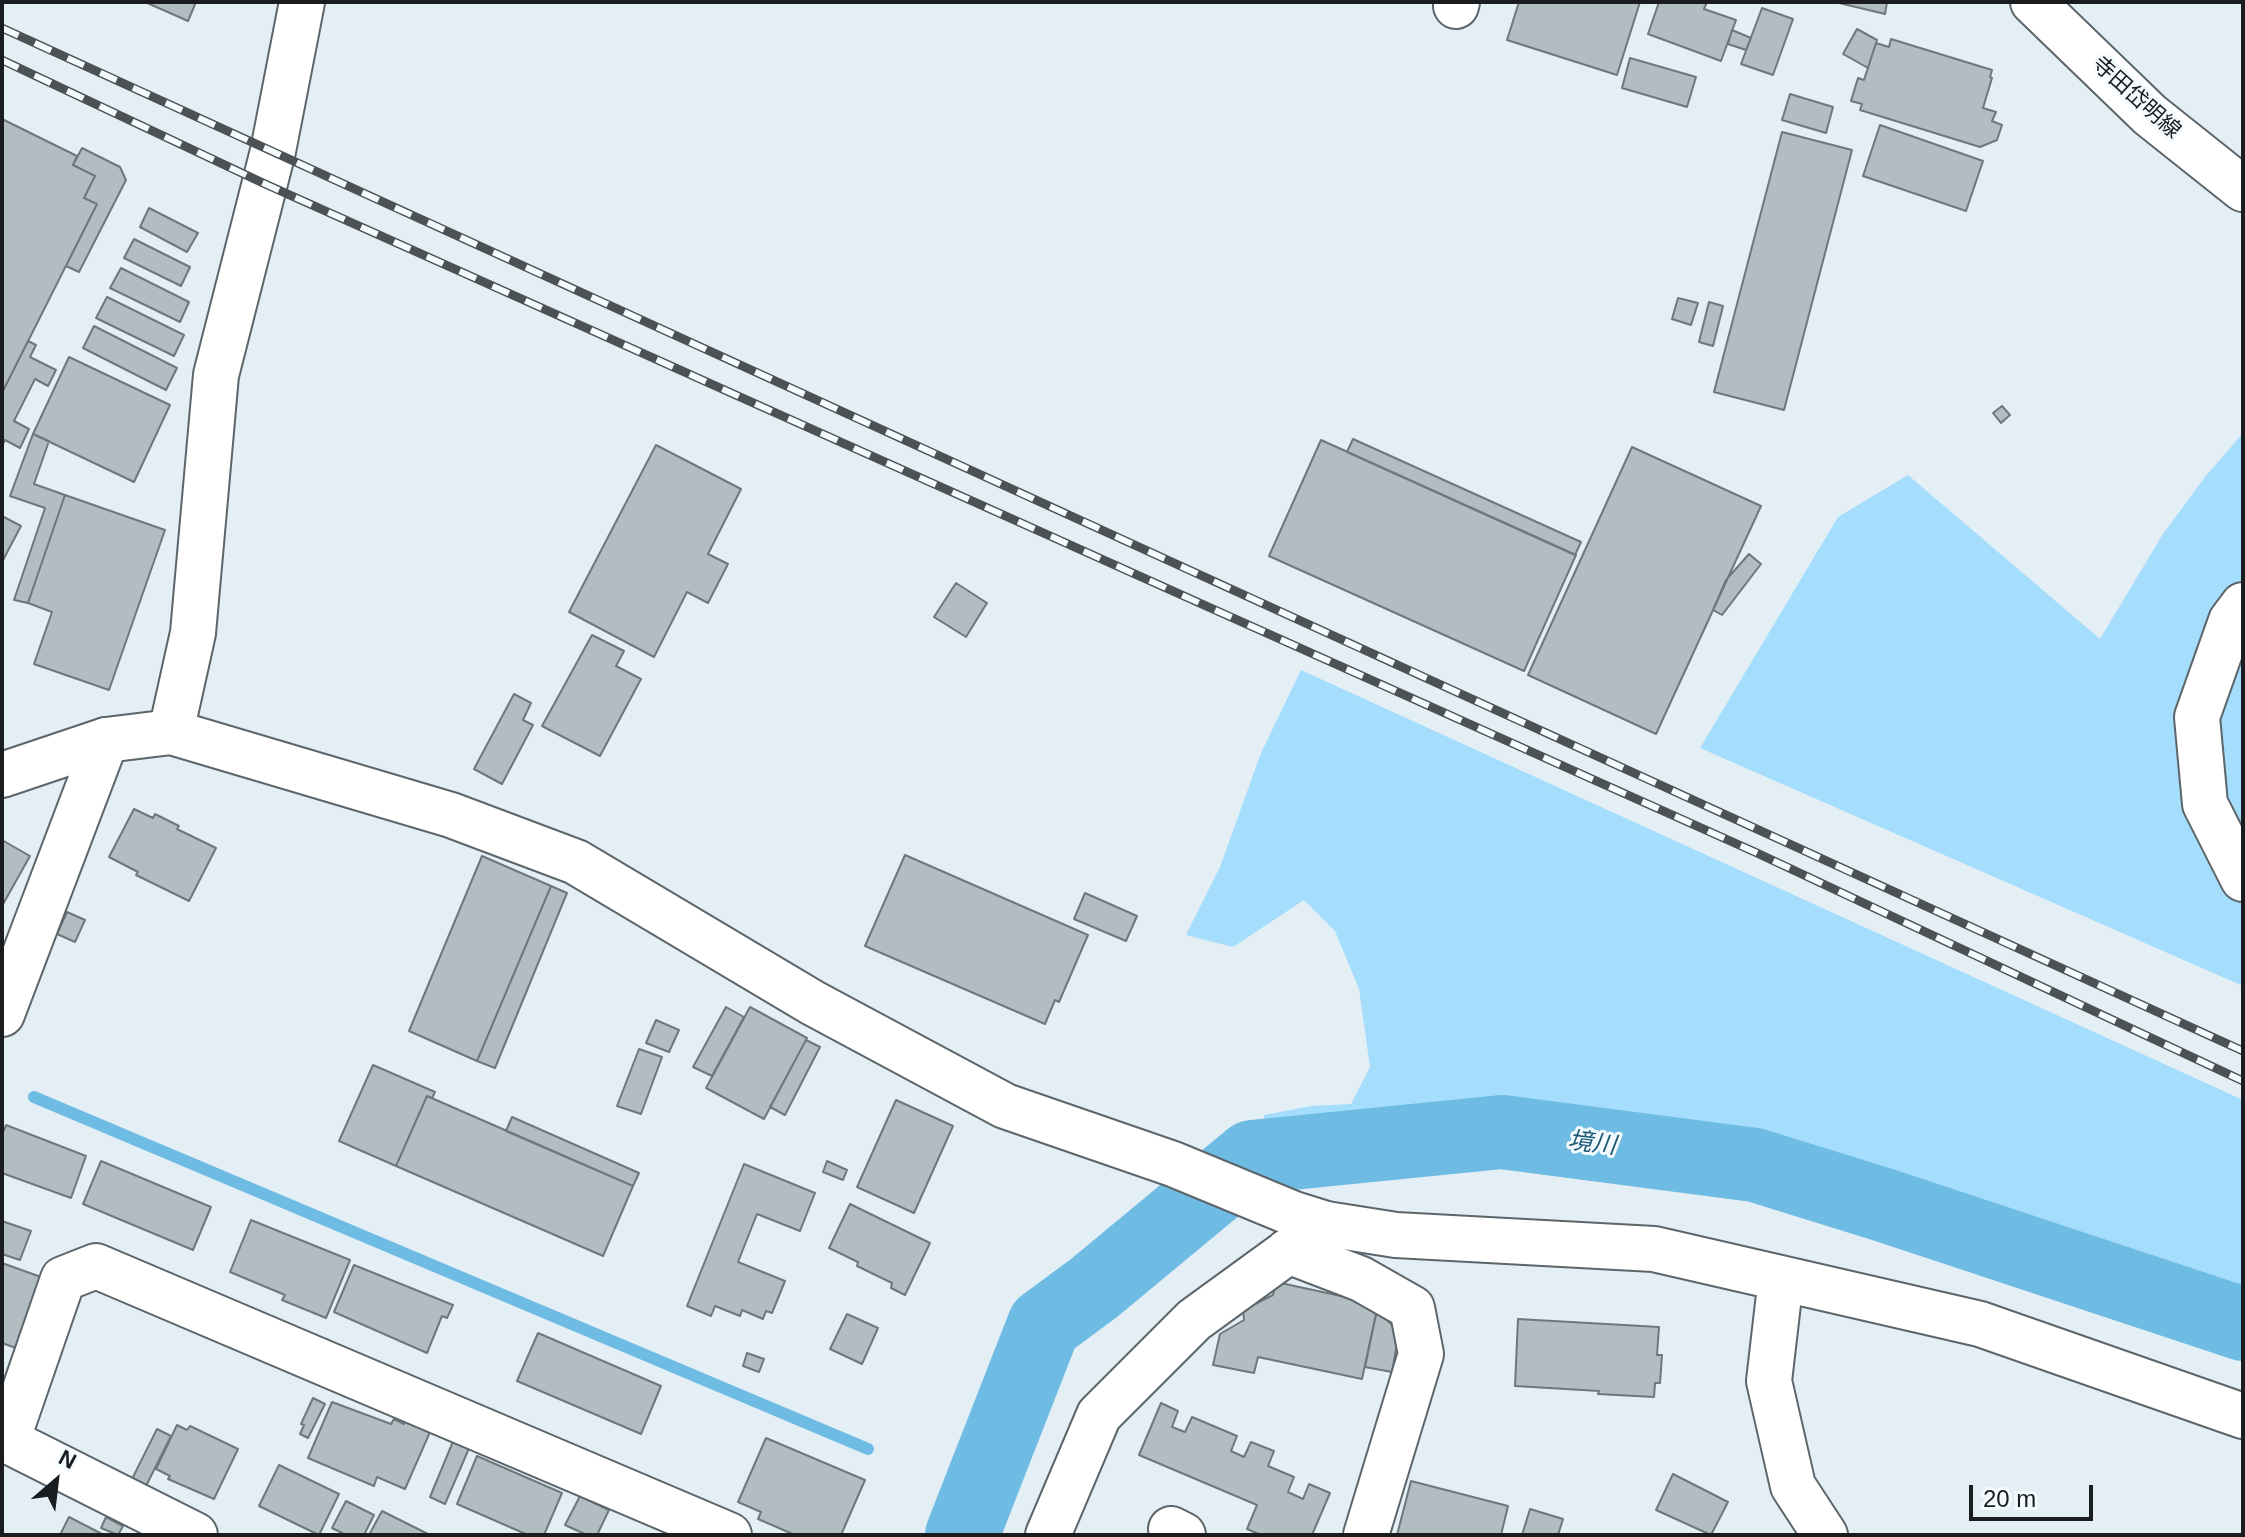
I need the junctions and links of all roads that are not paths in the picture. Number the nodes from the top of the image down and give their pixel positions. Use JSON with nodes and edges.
{"nodes":[{"id":1,"x":302,"y":2,"type":"edge"},
{"id":2,"x":2033,"y":2,"type":"edge"},
{"id":3,"x":2243,"y":189,"type":"edge"},
{"id":4,"x":2243,"y":605,"type":"edge"},
{"id":5,"x":171,"y":732,"type":"junction"},
{"id":6,"x":106,"y":740,"type":"junction"},
{"id":7,"x":2,"y":775,"type":"edge"},
{"id":8,"x":2243,"y":879,"type":"edge"},
{"id":9,"x":2,"y":1014,"type":"edge"},
{"id":10,"x":1303,"y":1230,"type":"junction"},
{"id":11,"x":1781,"y":1278,"type":"junction"},
{"id":12,"x":2243,"y":1416,"type":"edge"},
{"id":13,"x":5,"y":1440,"type":"edge"},
{"id":14,"x":195,"y":1535,"type":"edge"},
{"id":15,"x":729,"y":1535,"type":"edge"},
{"id":16,"x":1048,"y":1535,"type":"edge"},
{"id":17,"x":1366,"y":1535,"type":"edge"},
{"id":18,"x":1825,"y":1535,"type":"edge"}],
"edges":[{"from":1,"to":5,"type":"street"},
{"from":2,"to":3,"type":"street","name":"寺田岱明線"},
{"from":4,"to":8,"type":"street"},
{"from":5,"to":6,"type":"street"},
{"from":5,"to":10,"type":"street"},
{"from":6,"to":7,"type":"street"},
{"from":6,"to":9,"type":"street"},
{"from":10,"to":11,"type":"street"},
{"from":10,"to":16,"type":"street"},
{"from":10,"to":17,"type":"street"},
{"from":11,"to":12,"type":"street"},
{"from":11,"to":18,"type":"street"},
{"from":13,"to":14,"type":"street"},
{"from":13,"to":15,"type":"street"}]}
